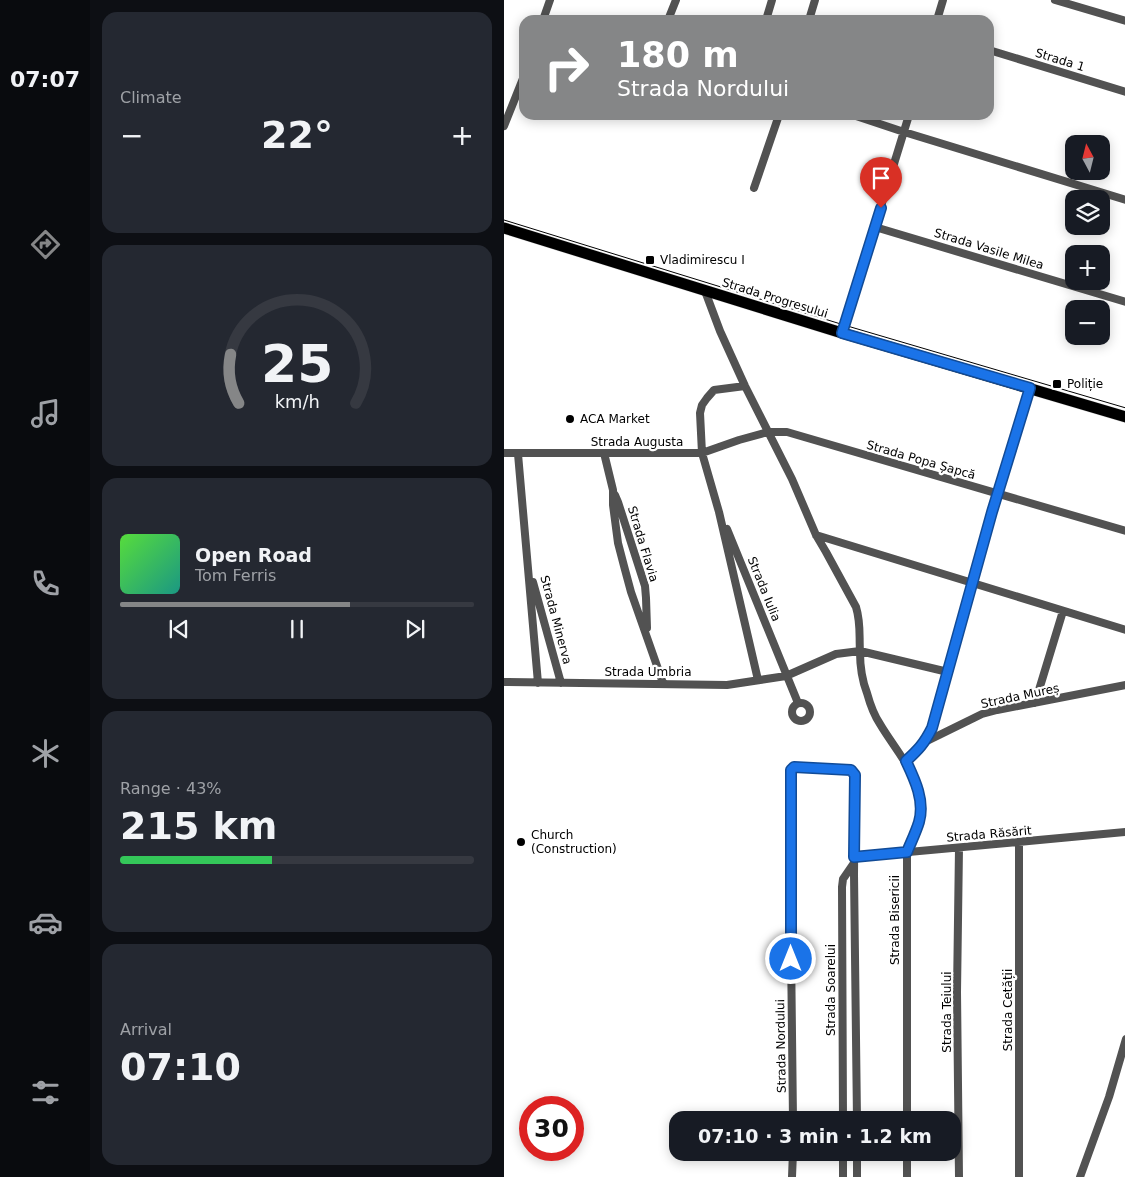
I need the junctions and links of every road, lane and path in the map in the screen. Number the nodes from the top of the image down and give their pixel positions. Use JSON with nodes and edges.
{"nodes":[{"id":1,"x":550,"y":0,"type":"edge"},
{"id":2,"x":676,"y":0,"type":"edge"},
{"id":3,"x":772,"y":0,"type":"edge"},
{"id":4,"x":815,"y":0,"type":"edge"},
{"id":5,"x":943,"y":0,"type":"edge"},
{"id":6,"x":1055,"y":0,"type":"edge"},
{"id":7,"x":545,"y":15,"type":"edge"},
{"id":8,"x":670,"y":15,"type":"edge"},
{"id":9,"x":768,"y":15,"type":"edge"},
{"id":10,"x":810,"y":15,"type":"edge"},
{"id":11,"x":938,"y":15,"type":"edge"},
{"id":12,"x":1125,"y":21,"type":"edge"},
{"id":13,"x":994,"y":52,"type":"edge"},
{"id":14,"x":519,"y":88,"type":"edge"},
{"id":15,"x":1125,"y":92,"type":"edge"},
{"id":16,"x":777,"y":120,"type":"edge"},
{"id":17,"x":868,"y":120,"type":"edge"},
{"id":18,"x":908,"y":120,"type":"edge"},
{"id":19,"x":504,"y":126,"type":"edge"},
{"id":20,"x":904,"y":132,"type":"junction"},
{"id":21,"x":754,"y":188,"type":"dead end"},
{"id":22,"x":1125,"y":200,"type":"edge"},
{"id":23,"x":875,"y":227,"type":"junction"},
{"id":24,"x":504,"y":228,"type":"edge"},
{"id":25,"x":705,"y":291,"type":"junction"},
{"id":26,"x":1125,"y":302,"type":"edge"},
{"id":27,"x":842,"y":333,"type":"junction"},
{"id":28,"x":744,"y":386,"type":"junction"},
{"id":29,"x":1030,"y":388,"type":"junction"},
{"id":30,"x":1125,"y":417,"type":"edge"},
{"id":31,"x":768,"y":432,"type":"junction"},
{"id":32,"x":504,"y":453,"type":"edge"},
{"id":33,"x":604,"y":453,"type":"junction"},
{"id":34,"x":702,"y":453,"type":"junction"},
{"id":35,"x":518,"y":454,"type":"junction"},
{"id":36,"x":613,"y":490,"type":"junction"},
{"id":37,"x":997,"y":494,"type":"junction"},
{"id":38,"x":719,"y":512,"type":"junction"},
{"id":39,"x":1125,"y":531,"type":"edge"},
{"id":40,"x":816,"y":535,"type":"junction"},
{"id":41,"x":528,"y":563,"type":"junction"},
{"id":42,"x":972,"y":583,"type":"junction"},
{"id":43,"x":1063,"y":611,"type":"junction"},
{"id":44,"x":1125,"y":630,"type":"edge"},
{"id":45,"x":647,"y":635,"type":"junction"},
{"id":46,"x":860,"y":651,"type":"junction"},
{"id":47,"x":948,"y":672,"type":"junction"},
{"id":48,"x":786,"y":676,"type":"junction"},
{"id":49,"x":758,"y":680,"type":"junction"},
{"id":50,"x":504,"y":682,"type":"edge"},
{"id":51,"x":538,"y":683,"type":"junction"},
{"id":52,"x":561,"y":683,"type":"junction"},
{"id":53,"x":663,"y":683,"type":"junction"},
{"id":54,"x":1124,"y":686,"type":"edge"},
{"id":55,"x":1125,"y":695,"type":"edge"},
{"id":56,"x":1035,"y":702,"type":"junction"},
{"id":57,"x":798,"y":703,"type":"dead end"},
{"id":58,"x":925,"y":742,"type":"junction"},
{"id":59,"x":906,"y":761,"type":"junction"},
{"id":60,"x":855,"y":775,"type":"joint"},
{"id":61,"x":1125,"y":832,"type":"edge"},
{"id":62,"x":1019,"y":843,"type":"junction"},
{"id":63,"x":959,"y":848,"type":"junction"},
{"id":64,"x":907,"y":852,"type":"junction"},
{"id":65,"x":854,"y":860,"type":"junction"},
{"id":66,"x":1125,"y":1039,"type":"edge"},
{"id":67,"x":843,"y":1094,"type":"junction"},
{"id":68,"x":857,"y":1094,"type":"junction"},
{"id":69,"x":793,"y":1111,"type":"edge"},
{"id":70,"x":843,"y":1111,"type":"edge"},
{"id":71,"x":857,"y":1111,"type":"edge"},
{"id":72,"x":907,"y":1111,"type":"edge"},
{"id":73,"x":792,"y":1161,"type":"edge"},
{"id":74,"x":843,"y":1161,"type":"edge"},
{"id":75,"x":857,"y":1161,"type":"edge"},
{"id":76,"x":907,"y":1161,"type":"edge"},
{"id":77,"x":792,"y":1177,"type":"edge"},
{"id":78,"x":843,"y":1177,"type":"edge"},
{"id":79,"x":857,"y":1177,"type":"edge"},
{"id":80,"x":906,"y":1177,"type":"edge"},
{"id":81,"x":959,"y":1177,"type":"edge"},
{"id":82,"x":1020,"y":1177,"type":"edge"},
{"id":83,"x":1080,"y":1177,"type":"edge"}],
"edges":[{"from":1,"to":7,"type":"street"},
{"from":2,"to":8,"type":"street"},
{"from":3,"to":9,"type":"street"},
{"from":4,"to":10,"type":"street"},
{"from":5,"to":11,"type":"street"},
{"from":6,"to":12,"type":"street"},
{"from":13,"to":15,"type":"street","name":"Strada 1"},
{"from":14,"to":19,"type":"street"},
{"from":16,"to":21,"type":"street"},
{"from":17,"to":20,"type":"street"},
{"from":18,"to":20,"type":"street"},
{"from":20,"to":22,"type":"street"},
{"from":20,"to":23,"type":"street"},
{"from":23,"to":26,"type":"street","name":"Strada Vasile Milea"},
{"from":23,"to":27,"type":"street"},
{"from":24,"to":25,"type":"main road","name":"Strada Progresului"},
{"from":25,"to":27,"type":"main road","name":"Strada Progresului"},
{"from":25,"to":28,"type":"street","name":"Strada Bisericii"},
{"from":27,"to":29,"type":"main road","name":"Strada Progresului"},
{"from":28,"to":31,"type":"street","name":"Strada Bisericii"},
{"from":28,"to":34,"type":"street","name":"Strada Iulia"},
{"from":29,"to":30,"type":"main road","name":"Strada Progresului"},
{"from":29,"to":37,"type":"street"},
{"from":31,"to":34,"type":"street","name":"Strada Augusta"},
{"from":31,"to":37,"type":"street","name":"Strada Popa Șapcă"},
{"from":31,"to":40,"type":"street","name":"Strada Bisericii"},
{"from":32,"to":35,"type":"street","name":"Strada Augusta"},
{"from":33,"to":34,"type":"street","name":"Strada Augusta"},
{"from":33,"to":35,"type":"street","name":"Strada Augusta"},
{"from":33,"to":36,"type":"street","name":"Strada Flavia"},
{"from":34,"to":38,"type":"street","name":"Strada Iulia"},
{"from":35,"to":41,"type":"street","name":"Strada Minerva"},
{"from":36,"to":45,"type":"street","name":"Strada Flavia"},
{"from":36,"to":45,"type":"street","name":"Strada Flavia"},
{"from":37,"to":39,"type":"street","name":"Strada Popa Șapcă"},
{"from":37,"to":42,"type":"street"},
{"from":38,"to":48,"type":"street","name":"Strada Iulia"},
{"from":38,"to":49,"type":"street","name":"Strada Iulia"},
{"from":40,"to":42,"type":"street"},
{"from":40,"to":46,"type":"street","name":"Strada Bisericii"},
{"from":41,"to":51,"type":"street","name":"Strada Minerva"},
{"from":41,"to":52,"type":"street","name":"Strada Minerva"},
{"from":42,"to":43,"type":"street"},
{"from":42,"to":47,"type":"street"},
{"from":43,"to":44,"type":"street"},
{"from":43,"to":56,"type":"street"},
{"from":45,"to":53,"type":"street","name":"Strada Flavia"},
{"from":46,"to":47,"type":"street","name":"Strada Umbria"},
{"from":46,"to":48,"type":"street","name":"Strada Umbria"},
{"from":46,"to":59,"type":"street","name":"Strada Bisericii"},
{"from":47,"to":58,"type":"street"},
{"from":48,"to":49,"type":"street","name":"Strada Umbria"},
{"from":48,"to":57,"type":"street","name":"Strada Iulia"},
{"from":49,"to":53,"type":"street","name":"Strada Umbria"},
{"from":50,"to":51,"type":"street","name":"Strada Umbria"},
{"from":51,"to":52,"type":"street","name":"Strada Umbria"},
{"from":52,"to":53,"type":"street","name":"Strada Umbria"},
{"from":54,"to":55,"type":"street","name":"Strada Mureș"},
{"from":54,"to":56,"type":"street","name":"Strada Mureș"},
{"from":56,"to":58,"type":"street","name":"Strada Mureș"},
{"from":58,"to":59,"type":"street"},
{"from":59,"to":64,"type":"street","name":"Strada Bisericii"},
{"from":60,"to":65,"type":"street","name":"Strada Soarelui"},
{"from":60,"to":69,"type":"street","name":"Strada Nordului"},
{"from":61,"to":62,"type":"street","name":"Strada Răsărit"},
{"from":62,"to":63,"type":"street","name":"Strada Răsărit"},
{"from":62,"to":82,"type":"street","name":"Strada Cetății"},
{"from":63,"to":64,"type":"street","name":"Strada Răsărit"},
{"from":63,"to":81,"type":"street","name":"Strada Teiului"},
{"from":64,"to":65,"type":"street","name":"Strada Răsărit"},
{"from":64,"to":72,"type":"street","name":"Strada Bisericii"},
{"from":65,"to":67,"type":"street","name":"Strada Soarelui"},
{"from":65,"to":68,"type":"street","name":"Strada Soarelui"},
{"from":66,"to":83,"type":"street"},
{"from":67,"to":68,"type":"street"},
{"from":67,"to":70,"type":"street","name":"Strada Soarelui"},
{"from":68,"to":71,"type":"street","name":"Strada Soarelui"},
{"from":73,"to":77,"type":"street"},
{"from":74,"to":78,"type":"street"},
{"from":75,"to":79,"type":"street"},
{"from":76,"to":80,"type":"street"}]}
